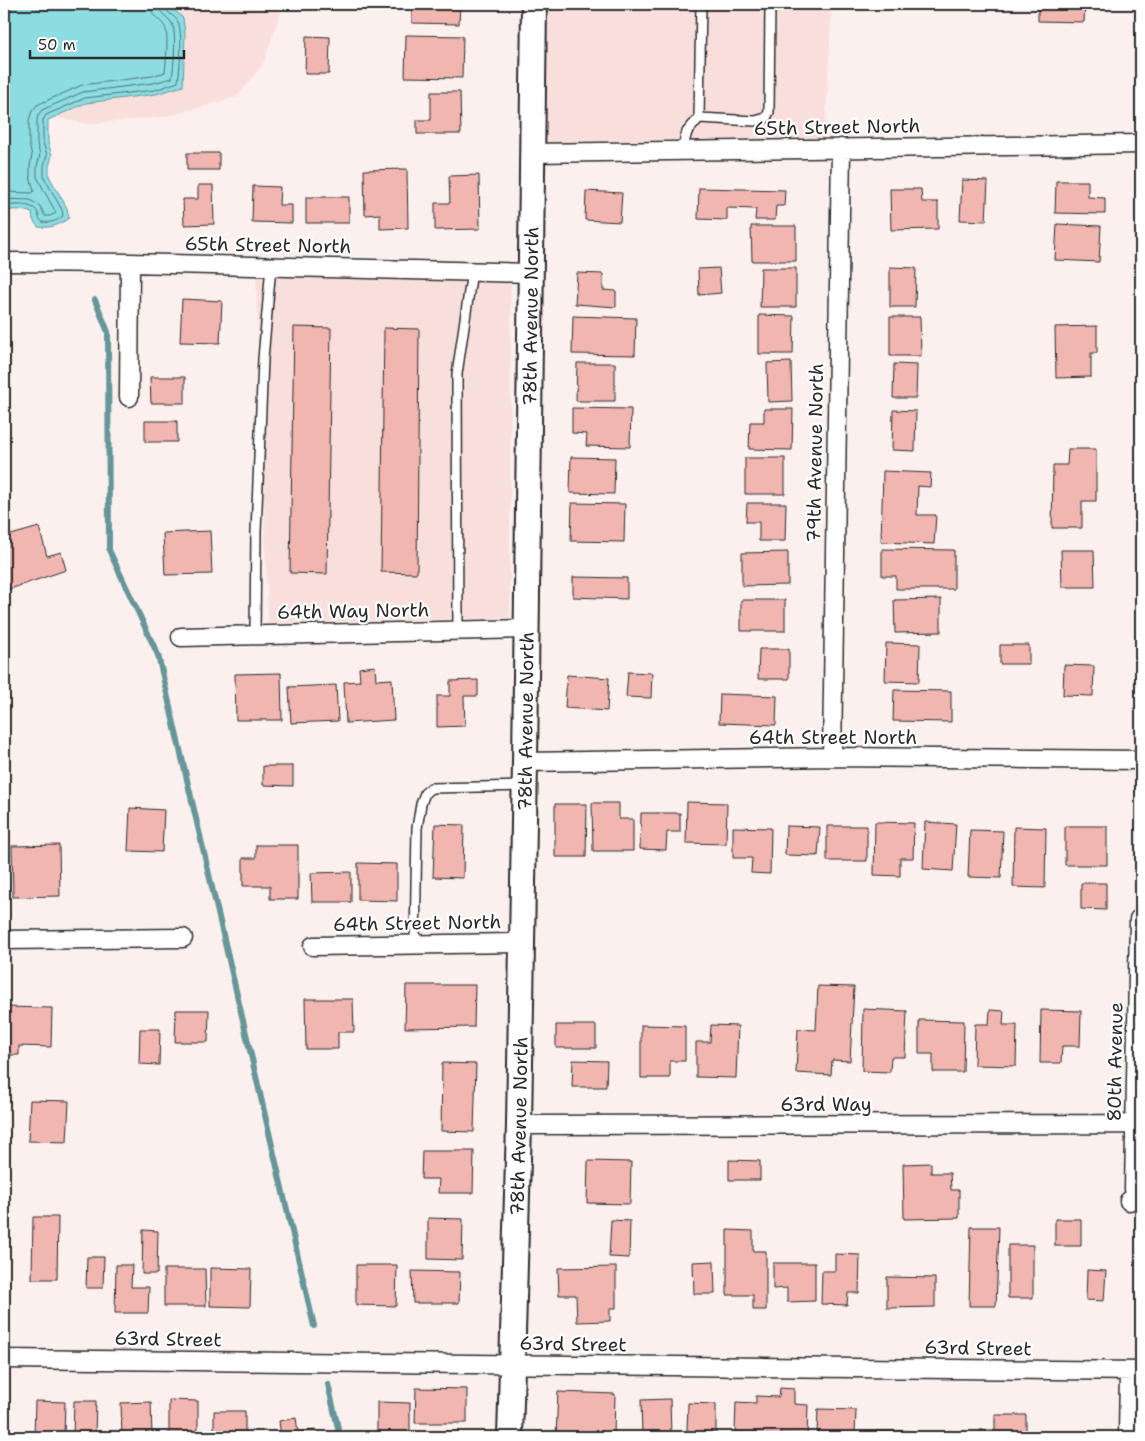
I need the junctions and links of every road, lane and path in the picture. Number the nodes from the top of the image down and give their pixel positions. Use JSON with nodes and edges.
{"nodes":[{"id":1,"x":534,"y":4,"type":"edge"},
{"id":2,"x":701,"y":4,"type":"edge"},
{"id":3,"x":770,"y":4,"type":"edge"},
{"id":4,"x":699,"y":118,"type":"junction"},
{"id":5,"x":1141,"y":144,"type":"edge"},
{"id":6,"x":841,"y":148,"type":"junction"},
{"id":7,"x":682,"y":150,"type":"junction"},
{"id":8,"x":533,"y":153,"type":"junction"},
{"id":9,"x":4,"y":262,"type":"edge"},
{"id":10,"x":130,"y":263,"type":"junction"},
{"id":11,"x":271,"y":266,"type":"junction"},
{"id":12,"x":472,"y":271,"type":"junction"},
{"id":13,"x":531,"y":273,"type":"junction"},
{"id":14,"x":129,"y":398,"type":"dead end"},
{"id":15,"x":526,"y":629,"type":"junction"},
{"id":16,"x":458,"y":630,"type":"junction"},
{"id":17,"x":255,"y":635,"type":"junction"},
{"id":18,"x":181,"y":637,"type":"dead end"},
{"id":19,"x":832,"y":758,"type":"junction"},
{"id":20,"x":1141,"y":760,"type":"edge"},
{"id":21,"x":525,"y":762,"type":"junction"},
{"id":22,"x":524,"y":786,"type":"junction"},
{"id":23,"x":1139,"y":919,"type":"dead end"},
{"id":24,"x":183,"y":938,"type":"dead end"},
{"id":25,"x":4,"y":940,"type":"edge"},
{"id":26,"x":521,"y":943,"type":"junction"},
{"id":27,"x":415,"y":944,"type":"junction"},
{"id":28,"x":313,"y":946,"type":"dead end"},
{"id":29,"x":1134,"y":1124,"type":"junction"},
{"id":30,"x":519,"y":1125,"type":"junction"},
{"id":31,"x":1129,"y":1201,"type":"dead end"},
{"id":32,"x":4,"y":1359,"type":"edge"},
{"id":33,"x":512,"y":1364,"type":"junction"},
{"id":34,"x":1135,"y":1371,"type":"edge"},
{"id":35,"x":510,"y":1437,"type":"edge"},
{"id":36,"x":1128,"y":1437,"type":"edge"}],
"edges":[{"from":1,"to":8,"type":"street","name":"78th Avenue North"},
{"from":2,"to":4,"type":"lane"},
{"from":3,"to":4,"type":"lane"},
{"from":4,"to":7,"type":"lane"},
{"from":5,"to":6,"type":"street","name":"65th Street North"},
{"from":6,"to":7,"type":"street","name":"65th Street North"},
{"from":6,"to":19,"type":"street","name":"79th Avenue North"},
{"from":7,"to":8,"type":"street","name":"65th Street North"},
{"from":8,"to":13,"type":"street","name":"78th Avenue North"},
{"from":9,"to":10,"type":"street","name":"65th Street North"},
{"from":10,"to":11,"type":"street","name":"65th Street North"},
{"from":10,"to":14,"type":"street"},
{"from":11,"to":12,"type":"street","name":"65th Street North"},
{"from":11,"to":17,"type":"lane"},
{"from":12,"to":13,"type":"street","name":"65th Street North"},
{"from":12,"to":16,"type":"lane"},
{"from":13,"to":15,"type":"street","name":"78th Avenue North"},
{"from":15,"to":16,"type":"street","name":"64th Way North"},
{"from":15,"to":21,"type":"street","name":"78th Avenue North"},
{"from":16,"to":17,"type":"street","name":"64th Way North"},
{"from":17,"to":18,"type":"street","name":"64th Way North"},
{"from":19,"to":20,"type":"street","name":"64th Street North"},
{"from":19,"to":21,"type":"street","name":"64th Street North"},
{"from":21,"to":22,"type":"street","name":"78th Avenue North"},
{"from":22,"to":26,"type":"street","name":"78th Avenue North"},
{"from":22,"to":27,"type":"lane"},
{"from":23,"to":29,"type":"street","name":"80th Avenue"},
{"from":24,"to":25,"type":"street"},
{"from":26,"to":27,"type":"street","name":"64th Street North"},
{"from":26,"to":30,"type":"street","name":"78th Avenue North"},
{"from":27,"to":28,"type":"street","name":"64th Street North"},
{"from":29,"to":30,"type":"street","name":"63rd Way"},
{"from":29,"to":31,"type":"street","name":"80th Avenue"},
{"from":30,"to":33,"type":"street","name":"78th Avenue North"},
{"from":32,"to":33,"type":"street","name":"63rd Street"},
{"from":33,"to":34,"type":"street","name":"63rd Street"},
{"from":33,"to":35,"type":"street","name":"78th Avenue North"},
{"from":34,"to":36,"type":"street"}]}
